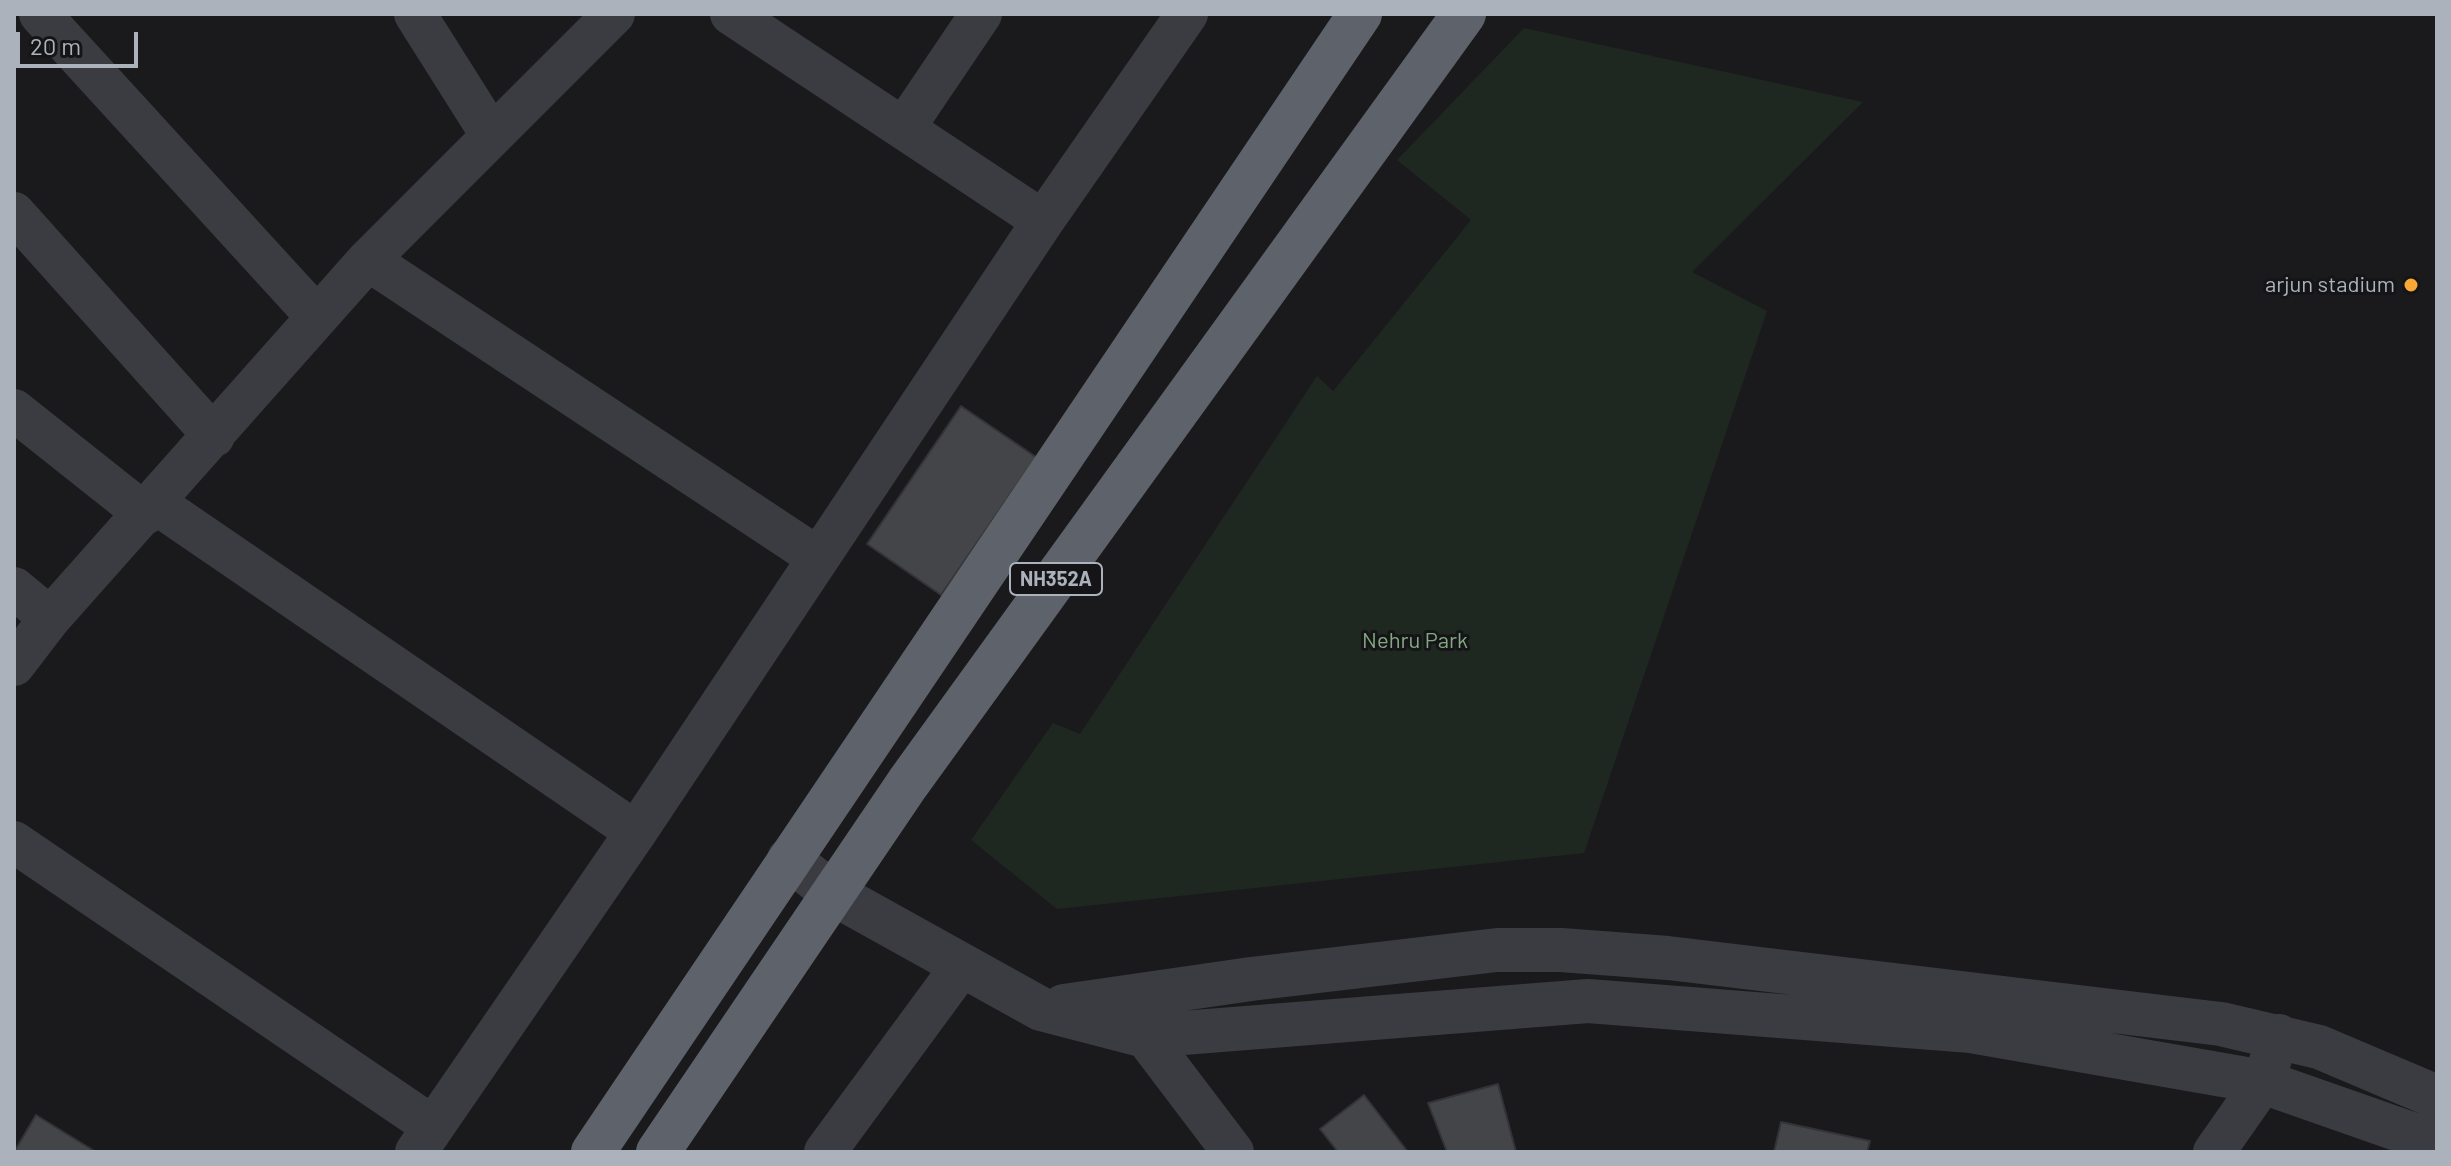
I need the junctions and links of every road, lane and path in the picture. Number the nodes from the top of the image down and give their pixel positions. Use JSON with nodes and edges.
{"nodes":[{"id":1,"x":40,"y":14,"type":"edge"},
{"id":2,"x":415,"y":14,"type":"edge"},
{"id":3,"x":614,"y":14,"type":"edge"},
{"id":4,"x":732,"y":14,"type":"edge"},
{"id":5,"x":981,"y":14,"type":"edge"},
{"id":6,"x":1187,"y":14,"type":"edge"},
{"id":7,"x":1360,"y":14,"type":"edge"},
{"id":8,"x":1464,"y":14,"type":"edge"},
{"id":9,"x":904,"y":128,"type":"junction"},
{"id":10,"x":492,"y":136,"type":"junction"},
{"id":11,"x":14,"y":213,"type":"edge"},
{"id":12,"x":1043,"y":221,"type":"junction"},
{"id":13,"x":368,"y":260,"type":"junction"},
{"id":14,"x":317,"y":317,"type":"junction"},
{"id":15,"x":14,"y":410,"type":"edge"},
{"id":16,"x":214,"y":436,"type":"junction"},
{"id":17,"x":150,"y":508,"type":"junction"},
{"id":18,"x":817,"y":557,"type":"junction"},
{"id":19,"x":14,"y":588,"type":"edge"},
{"id":20,"x":50,"y":618,"type":"junction"},
{"id":21,"x":14,"y":665,"type":"edge"},
{"id":22,"x":636,"y":832,"type":"junction"},
{"id":23,"x":14,"y":842,"type":"edge"},
{"id":24,"x":789,"y":859,"type":"junction"},
{"id":25,"x":834,"y":894,"type":"junction"},
{"id":26,"x":961,"y":967,"type":"junction"},
{"id":27,"x":1041,"y":1009,"type":"junction"},
{"id":28,"x":2279,"y":1035,"type":"junction"},
{"id":29,"x":1145,"y":1036,"type":"junction"},
{"id":30,"x":2263,"y":1082,"type":"junction"},
{"id":31,"x":2437,"y":1097,"type":"edge"},
{"id":32,"x":424,"y":1139,"type":"edge"},
{"id":33,"x":2437,"y":1143,"type":"edge"},
{"id":34,"x":593,"y":1152,"type":"edge"},
{"id":35,"x":658,"y":1152,"type":"edge"},
{"id":36,"x":825,"y":1152,"type":"edge"},
{"id":37,"x":1233,"y":1152,"type":"edge"},
{"id":38,"x":2214,"y":1152,"type":"edge"}],
"edges":[{"from":1,"to":14,"type":"street"},
{"from":2,"to":10,"type":"street"},
{"from":3,"to":10,"type":"street"},
{"from":4,"to":9,"type":"street"},
{"from":5,"to":9,"type":"street"},
{"from":6,"to":12,"type":"street"},
{"from":7,"to":24,"type":"highway","number":"NH352A"},
{"from":8,"to":25,"type":"highway","number":"NH352A"},
{"from":9,"to":12,"type":"street"},
{"from":10,"to":13,"type":"street"},
{"from":11,"to":16,"type":"street"},
{"from":12,"to":18,"type":"street"},
{"from":13,"to":14,"type":"street"},
{"from":13,"to":18,"type":"street"},
{"from":14,"to":16,"type":"street"},
{"from":15,"to":17,"type":"street"},
{"from":16,"to":17,"type":"street"},
{"from":17,"to":20,"type":"street"},
{"from":17,"to":22,"type":"street"},
{"from":18,"to":22,"type":"street"},
{"from":19,"to":20,"type":"street"},
{"from":20,"to":21,"type":"street"},
{"from":22,"to":32,"type":"street"},
{"from":23,"to":32,"type":"street"},
{"from":24,"to":25,"type":"street"},
{"from":24,"to":34,"type":"highway","number":"NH352A"},
{"from":25,"to":26,"type":"street"},
{"from":25,"to":35,"type":"highway","number":"NH352A"},
{"from":26,"to":27,"type":"street"},
{"from":26,"to":36,"type":"street"},
{"from":27,"to":28,"type":"street"},
{"from":27,"to":29,"type":"street"},
{"from":28,"to":30,"type":"street"},
{"from":28,"to":31,"type":"street"},
{"from":29,"to":30,"type":"street"},
{"from":29,"to":37,"type":"street"},
{"from":30,"to":33,"type":"street"},
{"from":30,"to":38,"type":"street"}]}
